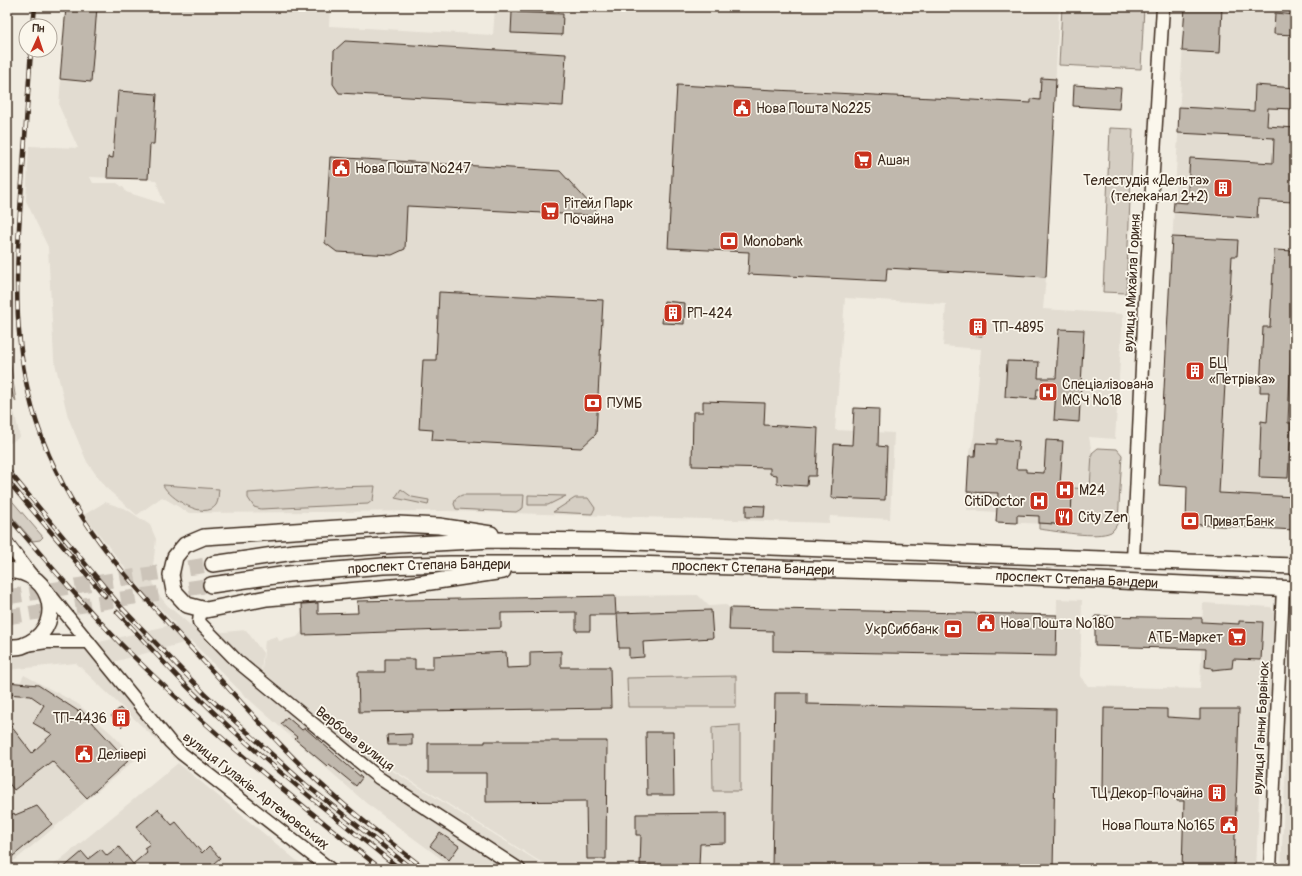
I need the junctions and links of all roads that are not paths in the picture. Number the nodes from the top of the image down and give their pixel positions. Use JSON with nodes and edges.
{"nodes":[{"id":1,"x":1163,"y":7,"type":"edge"},
{"id":2,"x":527,"y":540,"type":"junction"},
{"id":3,"x":7,"y":543,"type":"edge"},
{"id":4,"x":1133,"y":560,"type":"junction"},
{"id":5,"x":213,"y":564,"type":"tunnel mouth"},
{"id":6,"x":550,"y":564,"type":"junction"},
{"id":7,"x":1295,"y":566,"type":"edge"},
{"id":8,"x":7,"y":570,"type":"edge"},
{"id":9,"x":32,"y":576,"type":"junction"},
{"id":10,"x":212,"y":585,"type":"tunnel mouth"},
{"id":11,"x":1289,"y":588,"type":"edge"},
{"id":12,"x":46,"y":590,"type":"junction"},
{"id":13,"x":206,"y":610,"type":"junction"},
{"id":14,"x":89,"y":642,"type":"junction"},
{"id":15,"x":23,"y":646,"type":"junction"},
{"id":16,"x":7,"y":648,"type":"edge"},
{"id":17,"x":330,"y":869,"type":"edge"},
{"id":18,"x":519,"y":869,"type":"edge"},
{"id":19,"x":1270,"y":869,"type":"edge"}],
"edges":[{"from":1,"to":4,"type":"street","name":"вулиця Михайла Гориня"},
{"from":2,"to":4,"type":"main road","name":"проспект Степана Бандери"},
{"from":2,"to":5,"type":"main road","name":"проспект Степана Бандери"},
{"from":2,"to":13,"type":"main road"},
{"from":3,"to":9,"type":"street"},
{"from":4,"to":7,"type":"main road","name":"проспект Степана Бандери"},
{"from":6,"to":10,"type":"main road","name":"проспект Степана Бандери"},
{"from":6,"to":11,"type":"main road","name":"проспект Степана Бандери"},
{"from":6,"to":13,"type":"main road"},
{"from":8,"to":9,"type":"main road"},
{"from":9,"to":12,"type":"main road"},
{"from":11,"to":19,"type":"street","name":"вулиця Ганни Барвінок"},
{"from":12,"to":14,"type":"street","name":"вулиця Гулаків-Артемовських"},
{"from":12,"to":15,"type":"main road"},
{"from":13,"to":18,"type":"street","name":"Вербова вулиця"},
{"from":14,"to":15,"type":"street"},
{"from":14,"to":17,"type":"street","name":"вулиця Гулаків-Артемовських"},
{"from":15,"to":16,"type":"main road"}]}
